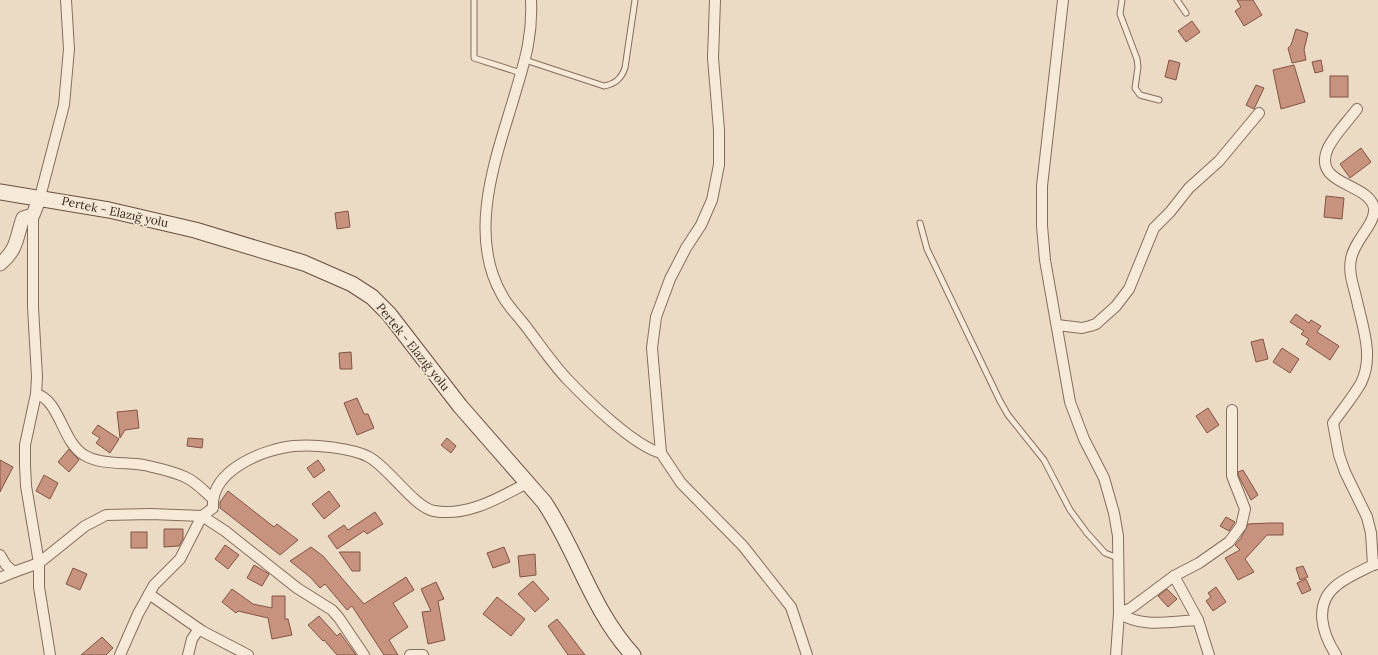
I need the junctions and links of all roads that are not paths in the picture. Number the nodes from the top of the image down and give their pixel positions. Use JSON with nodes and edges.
{"nodes":[{"id":1,"x":66,"y":0,"type":"edge"},
{"id":2,"x":474,"y":0,"type":"edge"},
{"id":3,"x":531,"y":0,"type":"edge"},
{"id":4,"x":635,"y":0,"type":"edge"},
{"id":5,"x":715,"y":0,"type":"edge"},
{"id":6,"x":1063,"y":0,"type":"edge"},
{"id":7,"x":1122,"y":0,"type":"edge"},
{"id":8,"x":1177,"y":0,"type":"edge"},
{"id":9,"x":1186,"y":13,"type":"dead end"},
{"id":10,"x":525,"y":60,"type":"junction"},
{"id":11,"x":521,"y":73,"type":"junction"},
{"id":12,"x":1159,"y":100,"type":"dead end"},
{"id":13,"x":1357,"y":109,"type":"dead end"},
{"id":14,"x":1260,"y":113,"type":"dead end"},
{"id":15,"x":0,"y":192,"type":"edge"},
{"id":16,"x":40,"y":197,"type":"junction"},
{"id":17,"x":33,"y":215,"type":"junction"},
{"id":18,"x":920,"y":223,"type":"dead end"},
{"id":19,"x":0,"y":264,"type":"edge"},
{"id":20,"x":1057,"y":324,"type":"junction"},
{"id":21,"x":36,"y":394,"type":"junction"},
{"id":22,"x":1232,"y":410,"type":"dead end"},
{"id":23,"x":661,"y":453,"type":"junction"},
{"id":24,"x":527,"y":482,"type":"junction"},
{"id":25,"x":212,"y":498,"type":"junction"},
{"id":26,"x":202,"y":516,"type":"junction"},
{"id":27,"x":0,"y":555,"type":"edge"},
{"id":28,"x":1119,"y":558,"type":"junction"},
{"id":29,"x":39,"y":563,"type":"junction"},
{"id":30,"x":1375,"y":565,"type":"edge"},
{"id":31,"x":14,"y":572,"type":"junction"},
{"id":32,"x":1174,"y":576,"type":"junction"},
{"id":33,"x":0,"y":578,"type":"edge"},
{"id":34,"x":149,"y":594,"type":"junction"},
{"id":35,"x":1119,"y":613,"type":"junction"},
{"id":36,"x":1198,"y":620,"type":"junction"},
{"id":37,"x":199,"y":628,"type":"junction"},
{"id":38,"x":50,"y":655,"type":"edge"},
{"id":39,"x":120,"y":655,"type":"edge"},
{"id":40,"x":188,"y":655,"type":"edge"},
{"id":41,"x":248,"y":655,"type":"edge"},
{"id":42,"x":364,"y":655,"type":"edge"},
{"id":43,"x":410,"y":655,"type":"edge"},
{"id":44,"x":424,"y":655,"type":"edge"},
{"id":45,"x":633,"y":655,"type":"edge"},
{"id":46,"x":807,"y":655,"type":"edge"},
{"id":47,"x":1116,"y":655,"type":"edge"},
{"id":48,"x":1209,"y":655,"type":"edge"},
{"id":49,"x":1336,"y":655,"type":"edge"}],
"edges":[{"from":1,"to":16,"type":"street"},
{"from":2,"to":11,"type":"lane"},
{"from":3,"to":10,"type":"street"},
{"from":4,"to":10,"type":"lane"},
{"from":5,"to":23,"type":"street"},
{"from":6,"to":20,"type":"street"},
{"from":7,"to":12,"type":"lane"},
{"from":8,"to":9,"type":"lane"},
{"from":10,"to":11,"type":"street"},
{"from":11,"to":23,"type":"street"},
{"from":13,"to":30,"type":"street"},
{"from":14,"to":20,"type":"street"},
{"from":15,"to":16,"type":"main road","name":"Pertek - Elazığ yolu"},
{"from":16,"to":17,"type":"street"},
{"from":16,"to":24,"type":"main road","name":"Pertek - Elazığ yolu"},
{"from":17,"to":19,"type":"street"},
{"from":17,"to":21,"type":"street"},
{"from":18,"to":28,"type":"lane"},
{"from":20,"to":28,"type":"street"},
{"from":21,"to":25,"type":"street"},
{"from":21,"to":29,"type":"street"},
{"from":22,"to":32,"type":"street"},
{"from":23,"to":46,"type":"street"},
{"from":24,"to":25,"type":"street"},
{"from":24,"to":45,"type":"main road","name":"Pertek - Elazığ yolu"},
{"from":25,"to":26,"type":"street"},
{"from":26,"to":29,"type":"street"},
{"from":26,"to":34,"type":"street"},
{"from":26,"to":42,"type":"street"},
{"from":27,"to":31,"type":"street"},
{"from":28,"to":35,"type":"street"},
{"from":29,"to":31,"type":"street"},
{"from":29,"to":38,"type":"street"},
{"from":30,"to":49,"type":"street"},
{"from":31,"to":33,"type":"street"},
{"from":32,"to":35,"type":"street"},
{"from":32,"to":36,"type":"street"},
{"from":34,"to":37,"type":"street"},
{"from":34,"to":39,"type":"street"},
{"from":35,"to":36,"type":"street"},
{"from":35,"to":47,"type":"street"},
{"from":36,"to":48,"type":"street"},
{"from":37,"to":40,"type":"street"},
{"from":37,"to":41,"type":"street"},
{"from":43,"to":44,"type":"street"}]}
